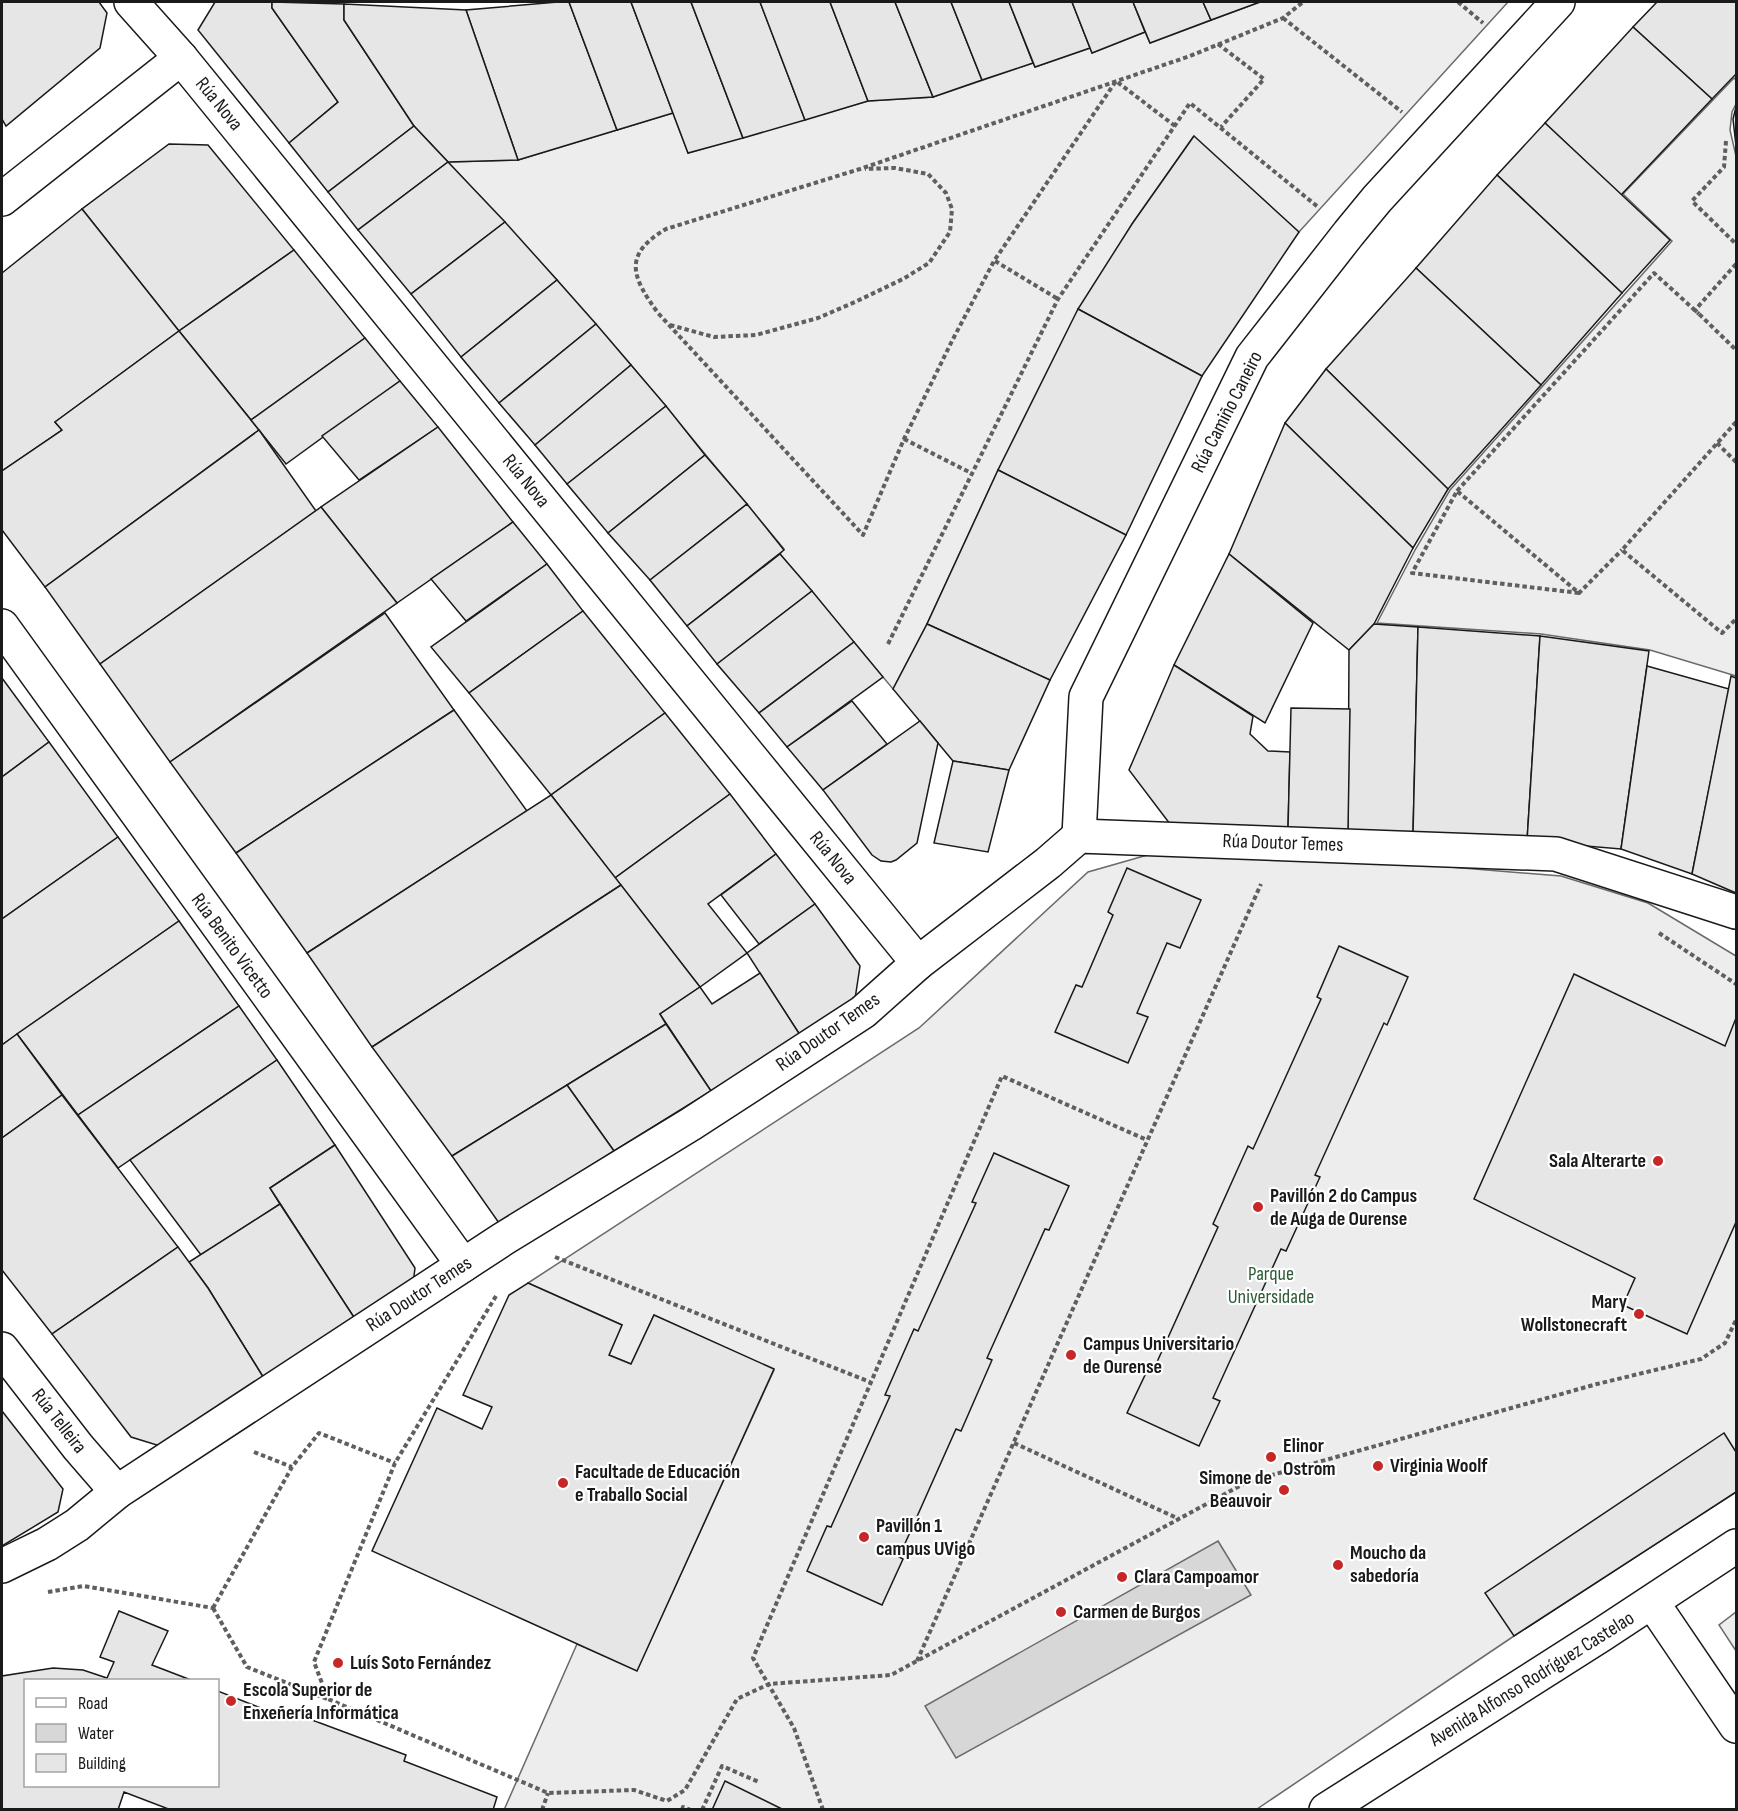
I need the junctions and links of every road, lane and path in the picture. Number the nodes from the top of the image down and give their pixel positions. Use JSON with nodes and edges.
{"nodes":[{"id":1,"x":131,"y":2,"type":"edge"},
{"id":2,"x":1303,"y":2,"type":"edge"},
{"id":3,"x":1558,"y":2,"type":"edge"},
{"id":4,"x":1283,"y":18,"type":"junction"},
{"id":5,"x":1218,"y":44,"type":"junction"},
{"id":6,"x":181,"y":58,"type":"junction"},
{"id":7,"x":1116,"y":81,"type":"junction"},
{"id":8,"x":1175,"y":126,"type":"junction"},
{"id":9,"x":1221,"y":127,"type":"junction"},
{"id":10,"x":1433,"y":137,"type":"junction"},
{"id":11,"x":1726,"y":141,"type":"dead end"},
{"id":12,"x":860,"y":169,"type":"junction"},
{"id":13,"x":2,"y":199,"type":"edge"},
{"id":14,"x":1348,"y":233,"type":"junction"},
{"id":15,"x":1737,"y":244,"type":"edge"},
{"id":16,"x":994,"y":261,"type":"junction"},
{"id":17,"x":1737,"y":264,"type":"edge"},
{"id":18,"x":1058,"y":299,"type":"junction"},
{"id":19,"x":1699,"y":315,"type":"junction"},
{"id":20,"x":670,"y":325,"type":"junction"},
{"id":21,"x":1737,"y":350,"type":"edge"},
{"id":22,"x":1737,"y":422,"type":"edge"},
{"id":23,"x":904,"y":439,"type":"junction"},
{"id":24,"x":1717,"y":443,"type":"junction"},
{"id":25,"x":1737,"y":462,"type":"edge"},
{"id":26,"x":971,"y":472,"type":"junction"},
{"id":27,"x":1457,"y":491,"type":"junction"},
{"id":28,"x":1622,"y":550,"type":"junction"},
{"id":29,"x":1579,"y":593,"type":"junction"},
{"id":30,"x":1737,"y":619,"type":"edge"},
{"id":31,"x":2,"y":626,"type":"edge"},
{"id":32,"x":888,"y":644,"type":"dead end"},
{"id":33,"x":1079,"y":836,"type":"junction"},
{"id":34,"x":1263,"y":877,"type":"dead end"},
{"id":35,"x":1737,"y":912,"type":"edge"},
{"id":36,"x":918,"y":963,"type":"junction"},
{"id":37,"x":1147,"y":1140,"type":"junction"},
{"id":38,"x":516,"y":1232,"type":"junction"},
{"id":39,"x":463,"y":1265,"type":"junction"},
{"id":40,"x":1737,"y":1320,"type":"edge"},
{"id":41,"x":2,"y":1349,"type":"edge"},
{"id":42,"x":870,"y":1382,"type":"junction"},
{"id":43,"x":1014,"y":1443,"type":"junction"},
{"id":44,"x":394,"y":1463,"type":"junction"},
{"id":45,"x":117,"y":1492,"type":"junction"},
{"id":46,"x":1179,"y":1520,"type":"junction"},
{"id":47,"x":1737,"y":1546,"type":"edge"},
{"id":48,"x":2,"y":1566,"type":"edge"},
{"id":49,"x":37,"y":1594,"type":"dead end"},
{"id":50,"x":1652,"y":1602,"type":"junction"},
{"id":51,"x":213,"y":1608,"type":"junction"},
{"id":52,"x":917,"y":1661,"type":"junction"},
{"id":53,"x":769,"y":1684,"type":"junction"},
{"id":54,"x":328,"y":1700,"type":"junction"},
{"id":55,"x":1737,"y":1726,"type":"edge"},
{"id":56,"x":759,"y":1782,"type":"dead end"},
{"id":57,"x":548,"y":1793,"type":"junction"},
{"id":58,"x":542,"y":1809,"type":"edge"},
{"id":59,"x":682,"y":1809,"type":"edge"},
{"id":60,"x":691,"y":1809,"type":"edge"},
{"id":61,"x":702,"y":1809,"type":"edge"},
{"id":62,"x":823,"y":1809,"type":"edge"},
{"id":63,"x":1326,"y":1809,"type":"edge"}],
"edges":[{"from":1,"to":6,"type":"street","name":"Rúa Nova"},
{"from":2,"to":4,"type":"path"},
{"from":3,"to":10,"type":"street","name":"Rúa Camiño Caneiro"},
{"from":4,"to":5,"type":"path"},
{"from":4,"to":10,"type":"path"},
{"from":5,"to":7,"type":"path"},
{"from":5,"to":9,"type":"path"},
{"from":6,"to":13,"type":"street"},
{"from":6,"to":36,"type":"street","name":"Rúa Nova"},
{"from":7,"to":8,"type":"path"},
{"from":7,"to":12,"type":"path"},
{"from":7,"to":16,"type":"path"},
{"from":8,"to":9,"type":"path"},
{"from":8,"to":18,"type":"path"},
{"from":9,"to":14,"type":"path"},
{"from":10,"to":14,"type":"street","name":"Rúa Camiño Caneiro"},
{"from":11,"to":15,"type":"path"},
{"from":12,"to":20,"type":"path"},
{"from":12,"to":20,"type":"path"},
{"from":14,"to":33,"type":"street","name":"Rúa Camiño Caneiro"},
{"from":16,"to":18,"type":"path"},
{"from":16,"to":23,"type":"path"},
{"from":17,"to":19,"type":"path"},
{"from":18,"to":26,"type":"path"},
{"from":19,"to":21,"type":"path"},
{"from":19,"to":27,"type":"path"},
{"from":20,"to":23,"type":"path"},
{"from":22,"to":24,"type":"path"},
{"from":23,"to":26,"type":"path"},
{"from":24,"to":25,"type":"path"},
{"from":24,"to":28,"type":"path"},
{"from":26,"to":32,"type":"path"},
{"from":27,"to":29,"type":"path"},
{"from":27,"to":29,"type":"path"},
{"from":28,"to":29,"type":"path"},
{"from":28,"to":30,"type":"path"},
{"from":31,"to":39,"type":"street","name":"Rúa Benito Vicetto"},
{"from":33,"to":35,"type":"street","name":"Rúa Doutor Temes"},
{"from":33,"to":36,"type":"street","name":"Rúa Doutor Temes"},
{"from":34,"to":37,"type":"path"},
{"from":36,"to":38,"type":"street","name":"Rúa Doutor Temes"},
{"from":37,"to":42,"type":"path"},
{"from":37,"to":43,"type":"path"},
{"from":38,"to":39,"type":"street","name":"Rúa Doutor Temes"},
{"from":38,"to":42,"type":"path"},
{"from":38,"to":44,"type":"path"},
{"from":39,"to":45,"type":"street","name":"Rúa Doutor Temes"},
{"from":40,"to":46,"type":"path"},
{"from":41,"to":45,"type":"street","name":"Rúa Telleira"},
{"from":42,"to":53,"type":"path"},
{"from":43,"to":46,"type":"path"},
{"from":43,"to":52,"type":"path"},
{"from":44,"to":51,"type":"path"},
{"from":44,"to":54,"type":"path"},
{"from":45,"to":48,"type":"street","name":"Rúa Doutor Temes"},
{"from":46,"to":52,"type":"path"},
{"from":47,"to":50,"type":"street","name":"Avenida Alfonso Rodríguez Castelao"},
{"from":49,"to":51,"type":"path"},
{"from":50,"to":55,"type":"street"},
{"from":50,"to":63,"type":"street","name":"Avenida Alfonso Rodríguez Castelao"},
{"from":51,"to":54,"type":"path"},
{"from":52,"to":53,"type":"path"},
{"from":53,"to":57,"type":"path"},
{"from":53,"to":62,"type":"path"},
{"from":54,"to":57,"type":"path"},
{"from":56,"to":61,"type":"path"},
{"from":57,"to":58,"type":"path"},
{"from":59,"to":60,"type":"path"}]}
